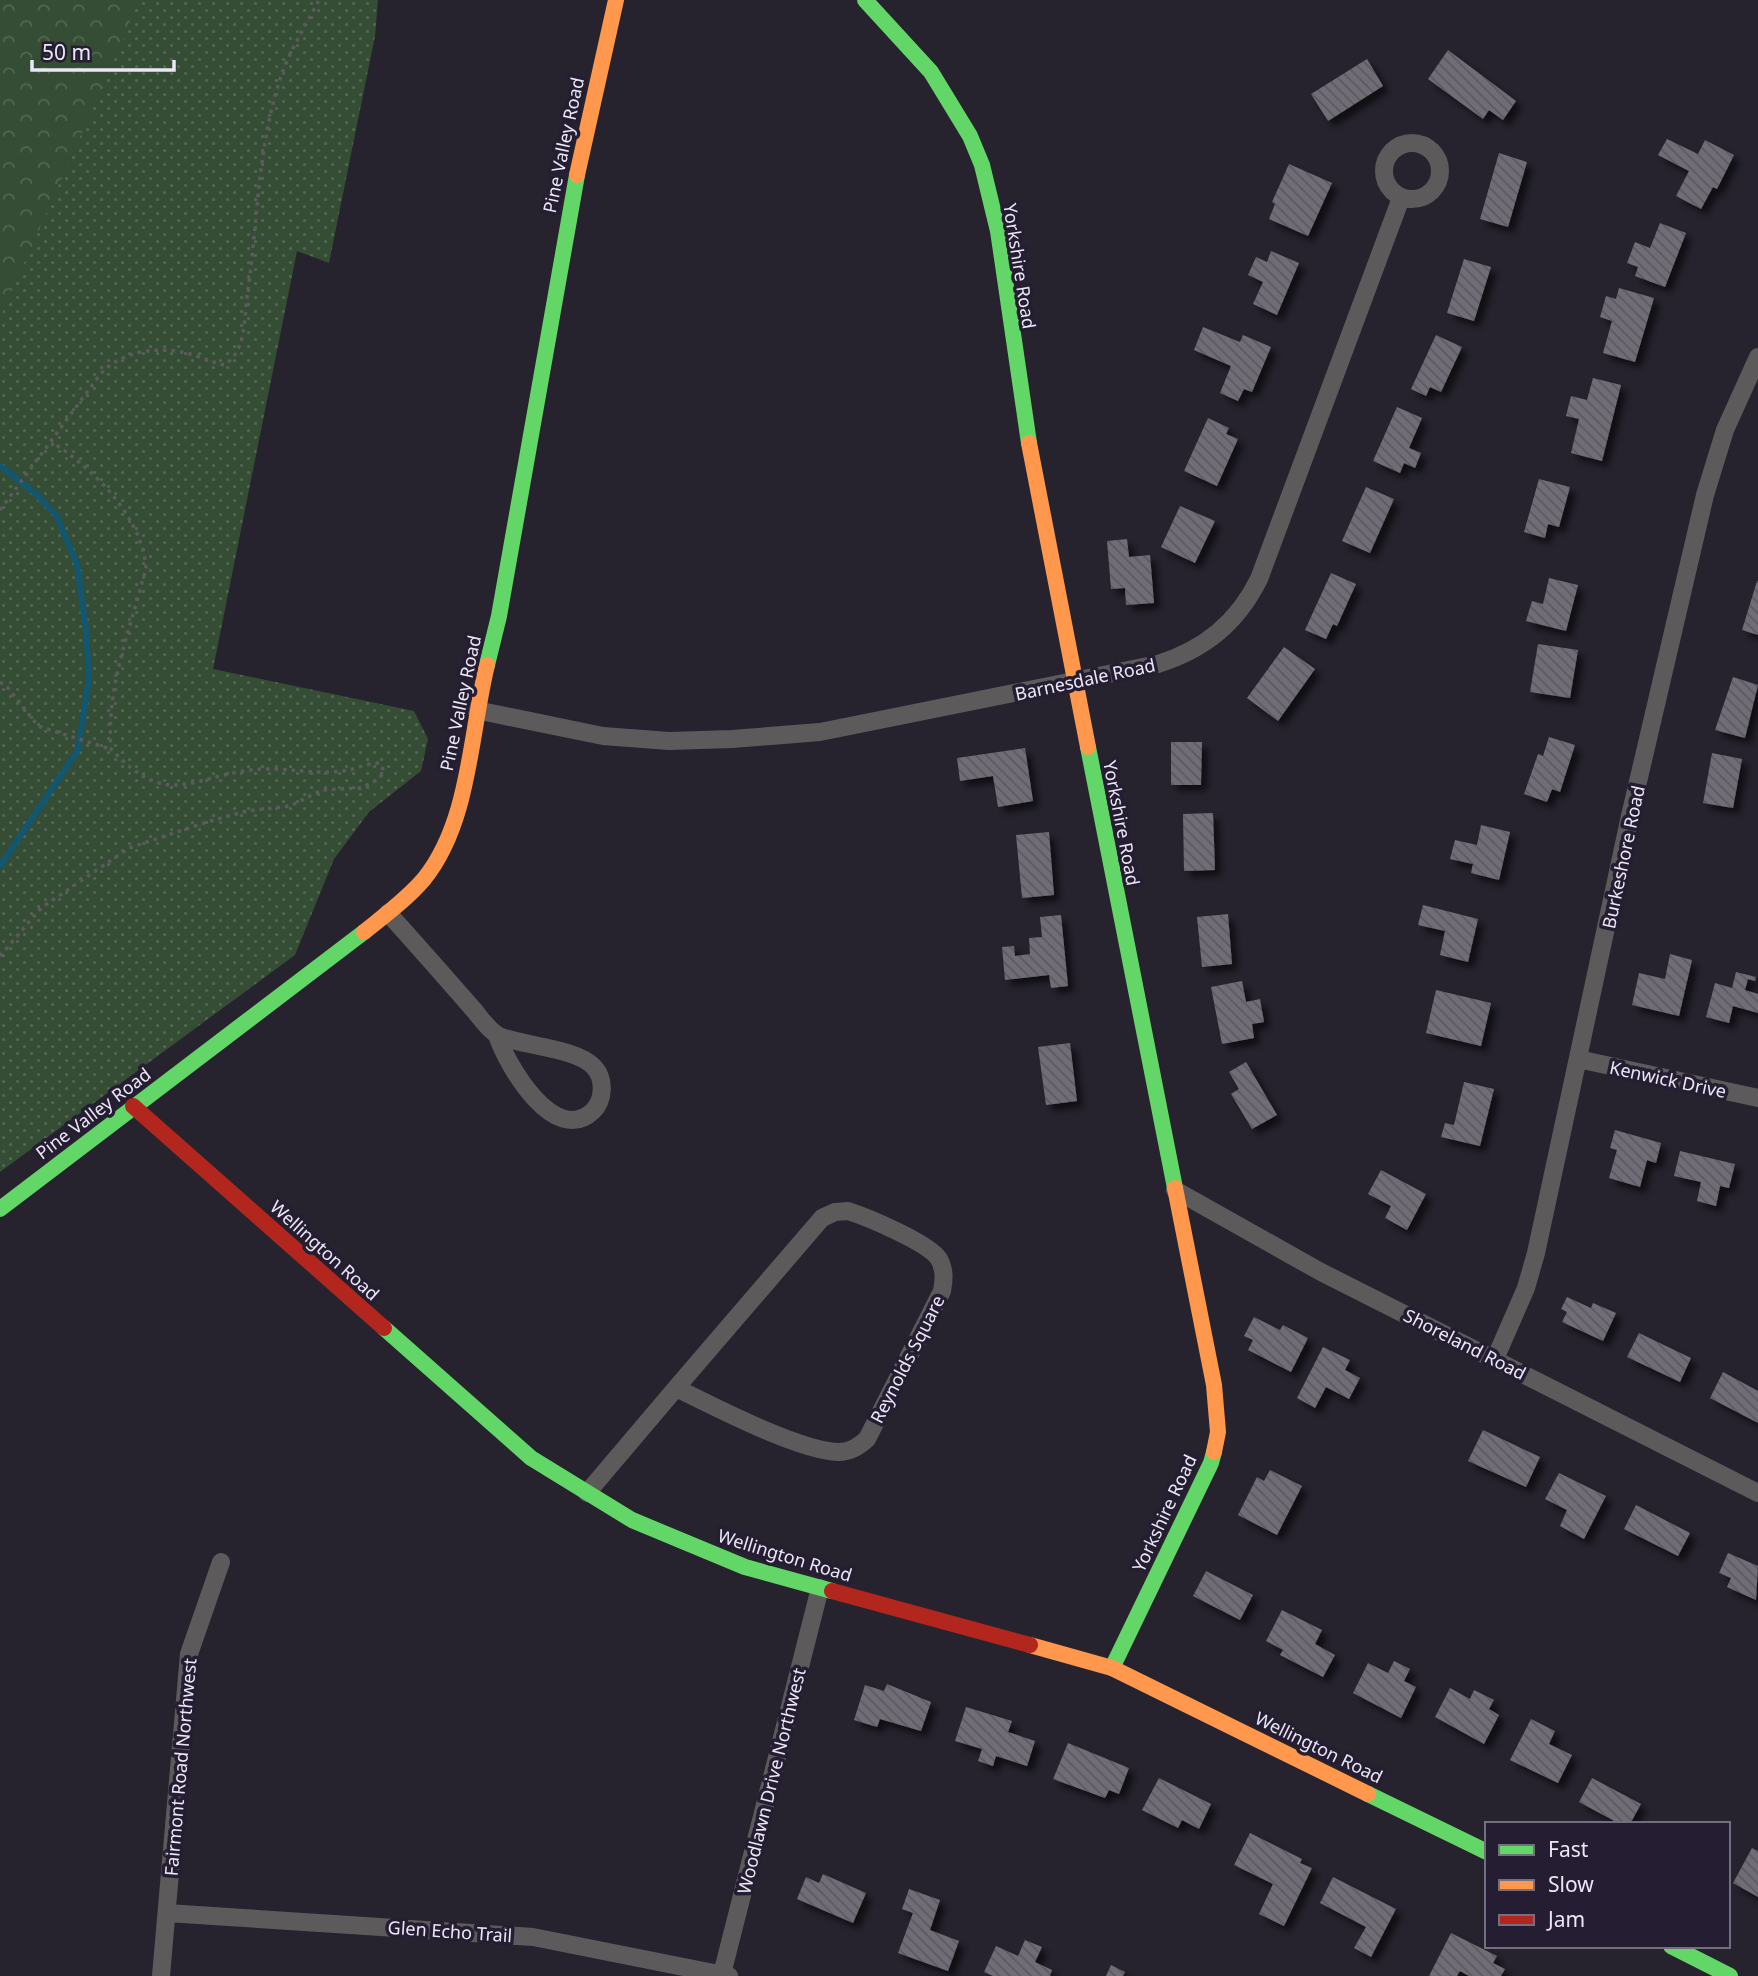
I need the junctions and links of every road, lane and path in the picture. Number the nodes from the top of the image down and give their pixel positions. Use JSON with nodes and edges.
{"nodes":[{"id":1,"x":318,"y":0,"type":"edge"},
{"id":2,"x":616,"y":0,"type":"edge"},
{"id":3,"x":865,"y":0,"type":"edge"},
{"id":4,"x":1401,"y":198,"type":"dead end"},
{"id":5,"x":1758,"y":357,"type":"edge"},
{"id":6,"x":1752,"y":384,"type":"edge"},
{"id":7,"x":52,"y":442,"type":"junction"},
{"id":8,"x":0,"y":510,"type":"edge"},
{"id":9,"x":0,"y":682,"type":"edge"},
{"id":10,"x":1075,"y":682,"type":"junction"},
{"id":11,"x":475,"y":710,"type":"junction"},
{"id":12,"x":111,"y":749,"type":"junction"},
{"id":13,"x":388,"y":913,"type":"junction"},
{"id":14,"x":0,"y":956,"type":"edge"},
{"id":15,"x":497,"y":1035,"type":"junction"},
{"id":16,"x":1578,"y":1059,"type":"junction"},
{"id":17,"x":1758,"y":1098,"type":"edge"},
{"id":18,"x":133,"y":1106,"type":"junction"},
{"id":19,"x":1175,"y":1191,"type":"junction"},
{"id":20,"x":0,"y":1209,"type":"edge"},
{"id":21,"x":1495,"y":1359,"type":"junction"},
{"id":22,"x":676,"y":1388,"type":"junction"},
{"id":23,"x":587,"y":1493,"type":"junction"},
{"id":24,"x":1758,"y":1493,"type":"edge"},
{"id":25,"x":221,"y":1562,"type":"dead end"},
{"id":26,"x":820,"y":1588,"type":"junction"},
{"id":27,"x":1112,"y":1668,"type":"junction"},
{"id":28,"x":1485,"y":1851,"type":"edge"},
{"id":29,"x":167,"y":1913,"type":"junction"},
{"id":30,"x":1675,"y":1948,"type":"edge"},
{"id":31,"x":726,"y":1975,"type":"edge"},
{"id":32,"x":160,"y":1976,"type":"edge"},
{"id":33,"x":1730,"y":1976,"type":"edge"}],
"edges":[{"from":1,"to":7,"type":"path"},
{"from":2,"to":11,"type":"street","name":"Pine Valley Road"},
{"from":3,"to":10,"type":"street","name":"Yorkshire Road"},
{"from":4,"to":10,"type":"street","name":"Barnesdale Road"},
{"from":5,"to":6,"type":"street","name":"Burkeshore Road"},
{"from":6,"to":16,"type":"street","name":"Burkeshore Road"},
{"from":7,"to":8,"type":"path"},
{"from":7,"to":12,"type":"path"},
{"from":9,"to":12,"type":"path"},
{"from":10,"to":11,"type":"street","name":"Barnesdale Road"},
{"from":10,"to":19,"type":"street","name":"Yorkshire Road"},
{"from":11,"to":13,"type":"street","name":"Pine Valley Road"},
{"from":12,"to":14,"type":"path"},
{"from":13,"to":15,"type":"street"},
{"from":13,"to":18,"type":"street","name":"Pine Valley Road"},
{"from":15,"to":15,"type":"street"},
{"from":16,"to":17,"type":"street","name":"Kenwick Drive"},
{"from":16,"to":21,"type":"street","name":"Burkeshore Road"},
{"from":18,"to":20,"type":"street","name":"Pine Valley Road"},
{"from":18,"to":23,"type":"street","name":"Wellington Road"},
{"from":19,"to":21,"type":"street","name":"Shoreland Road"},
{"from":19,"to":27,"type":"street","name":"Yorkshire Road"},
{"from":21,"to":24,"type":"street","name":"Shoreland Road"},
{"from":22,"to":22,"type":"street","name":"Reynolds Square"},
{"from":22,"to":23,"type":"street","name":"Reynolds Square"},
{"from":23,"to":26,"type":"street","name":"Wellington Road"},
{"from":25,"to":29,"type":"street","name":"Fairmont Road Northwest"},
{"from":26,"to":27,"type":"street","name":"Wellington Road"},
{"from":26,"to":31,"type":"street","name":"Woodlawn Drive Northwest"},
{"from":27,"to":28,"type":"street","name":"Wellington Road"},
{"from":29,"to":31,"type":"street","name":"Glen Echo Trail"},
{"from":29,"to":32,"type":"street","name":"Fairmont Road Northwest"},
{"from":30,"to":33,"type":"street"}]}
